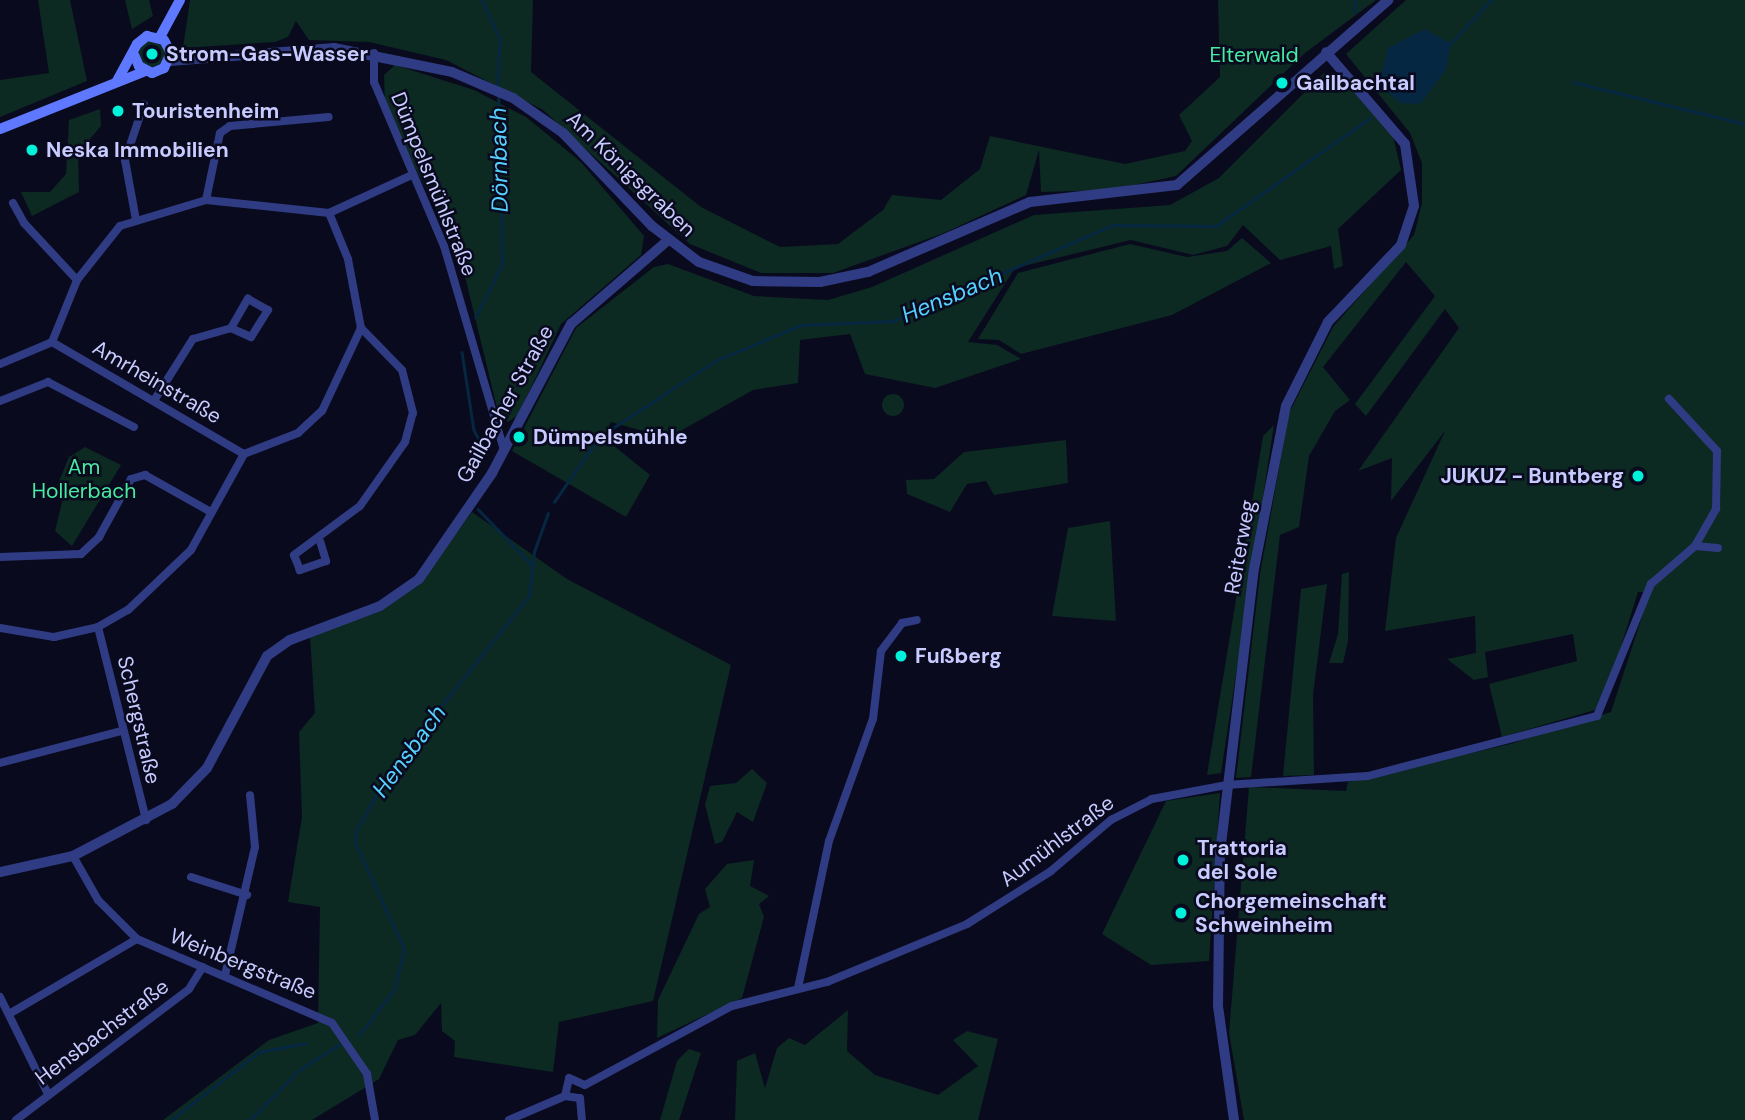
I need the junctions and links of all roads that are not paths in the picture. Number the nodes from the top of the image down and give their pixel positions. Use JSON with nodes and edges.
{"nodes":[{"id":1,"x":180,"y":0,"type":"edge"},
{"id":2,"x":1388,"y":0,"type":"edge"},
{"id":3,"x":162,"y":38,"type":"junction"},
{"id":4,"x":374,"y":52,"type":"junction"},
{"id":5,"x":1326,"y":52,"type":"junction"},
{"id":6,"x":134,"y":55,"type":"junction"},
{"id":7,"x":170,"y":57,"type":"junction"},
{"id":8,"x":146,"y":71,"type":"junction"},
{"id":9,"x":116,"y":82,"type":"junction"},
{"id":10,"x":144,"y":104,"type":"dead end"},
{"id":11,"x":329,"y":117,"type":"dead end"},
{"id":12,"x":0,"y":129,"type":"edge"},
{"id":13,"x":410,"y":176,"type":"junction"},
{"id":14,"x":206,"y":200,"type":"junction"},
{"id":15,"x":13,"y":203,"type":"dead end"},
{"id":16,"x":330,"y":214,"type":"junction"},
{"id":17,"x":136,"y":220,"type":"junction"},
{"id":18,"x":667,"y":241,"type":"junction"},
{"id":19,"x":76,"y":279,"type":"junction"},
{"id":20,"x":231,"y":328,"type":"junction"},
{"id":21,"x":361,"y":328,"type":"junction"},
{"id":22,"x":52,"y":342,"type":"junction"},
{"id":23,"x":0,"y":364,"type":"edge"},
{"id":24,"x":155,"y":399,"type":"junction"},
{"id":25,"x":1669,"y":400,"type":"dead end"},
{"id":26,"x":0,"y":401,"type":"edge"},
{"id":27,"x":134,"y":427,"type":"dead end"},
{"id":28,"x":503,"y":450,"type":"junction"},
{"id":29,"x":244,"y":454,"type":"junction"},
{"id":30,"x":212,"y":512,"type":"junction"},
{"id":31,"x":320,"y":541,"type":"dead end"},
{"id":32,"x":1695,"y":546,"type":"junction"},
{"id":33,"x":1718,"y":548,"type":"dead end"},
{"id":34,"x":0,"y":556,"type":"edge"},
{"id":35,"x":917,"y":620,"type":"dead end"},
{"id":36,"x":98,"y":627,"type":"junction"},
{"id":37,"x":0,"y":628,"type":"edge"},
{"id":38,"x":121,"y":731,"type":"junction"},
{"id":39,"x":0,"y":763,"type":"edge"},
{"id":40,"x":1226,"y":785,"type":"junction"},
{"id":41,"x":250,"y":796,"type":"dead end"},
{"id":42,"x":146,"y":820,"type":"junction"},
{"id":43,"x":73,"y":856,"type":"junction"},
{"id":44,"x":0,"y":873,"type":"edge"},
{"id":45,"x":191,"y":877,"type":"dead end"},
{"id":46,"x":247,"y":895,"type":"junction"},
{"id":47,"x":137,"y":939,"type":"junction"},
{"id":48,"x":203,"y":967,"type":"junction"},
{"id":49,"x":225,"y":975,"type":"junction"},
{"id":50,"x":798,"y":988,"type":"junction"},
{"id":51,"x":0,"y":998,"type":"edge"},
{"id":52,"x":9,"y":1013,"type":"junction"},
{"id":53,"x":585,"y":1085,"type":"junction"},
{"id":54,"x":48,"y":1094,"type":"junction"},
{"id":55,"x":565,"y":1096,"type":"junction"},
{"id":56,"x":580,"y":1098,"type":"junction"},
{"id":57,"x":16,"y":1120,"type":"edge"},
{"id":58,"x":375,"y":1120,"type":"edge"},
{"id":59,"x":509,"y":1120,"type":"edge"},
{"id":60,"x":582,"y":1120,"type":"edge"},
{"id":61,"x":1234,"y":1120,"type":"edge"}],
"edges":[{"from":1,"to":3,"type":"main road"},
{"from":2,"to":5,"type":"street","name":"Am Königsgraben"},
{"from":3,"to":6,"type":"main road"},
{"from":3,"to":7,"type":"main road"},
{"from":4,"to":7,"type":"street","name":"Am Königsgraben"},
{"from":4,"to":13,"type":"street","name":"Dümpelsmühlstraße"},
{"from":4,"to":18,"type":"street","name":"Am Königsgraben"},
{"from":5,"to":18,"type":"street","name":"Am Königsgraben"},
{"from":5,"to":40,"type":"street","name":"Reiterweg"},
{"from":6,"to":8,"type":"main road"},
{"from":6,"to":9,"type":"main road"},
{"from":7,"to":8,"type":"main road"},
{"from":8,"to":9,"type":"main road"},
{"from":9,"to":12,"type":"main road"},
{"from":10,"to":17,"type":"street"},
{"from":11,"to":14,"type":"street"},
{"from":13,"to":16,"type":"street"},
{"from":13,"to":28,"type":"street","name":"Dümpelsmühlstraße"},
{"from":14,"to":16,"type":"street"},
{"from":14,"to":17,"type":"street"},
{"from":15,"to":19,"type":"street"},
{"from":16,"to":21,"type":"street"},
{"from":17,"to":19,"type":"street"},
{"from":18,"to":28,"type":"street","name":"Gailbacher Straße"},
{"from":19,"to":22,"type":"street"},
{"from":20,"to":20,"type":"street"},
{"from":20,"to":24,"type":"street"},
{"from":21,"to":29,"type":"street"},
{"from":21,"to":31,"type":"street"},
{"from":22,"to":23,"type":"street"},
{"from":22,"to":24,"type":"street","name":"Amrheinstraße"},
{"from":24,"to":29,"type":"street","name":"Amrheinstraße"},
{"from":25,"to":32,"type":"street","name":"Aumühlstraße"},
{"from":26,"to":27,"type":"street"},
{"from":28,"to":42,"type":"street","name":"Gailbacher Straße"},
{"from":29,"to":30,"type":"street"},
{"from":30,"to":34,"type":"street"},
{"from":30,"to":36,"type":"street"},
{"from":32,"to":33,"type":"street"},
{"from":32,"to":40,"type":"street","name":"Aumühlstraße"},
{"from":35,"to":50,"type":"street"},
{"from":36,"to":37,"type":"street"},
{"from":36,"to":38,"type":"street","name":"Schergstraße"},
{"from":38,"to":39,"type":"street"},
{"from":38,"to":42,"type":"street","name":"Schergstraße"},
{"from":40,"to":50,"type":"street","name":"Aumühlstraße"},
{"from":40,"to":61,"type":"street","name":"Reiterweg"},
{"from":41,"to":46,"type":"street"},
{"from":42,"to":43,"type":"street","name":"Gailbacher Straße"},
{"from":43,"to":44,"type":"street","name":"Gailbacher Straße"},
{"from":43,"to":47,"type":"street","name":"Weinbergstraße"},
{"from":45,"to":46,"type":"street"},
{"from":46,"to":49,"type":"street"},
{"from":47,"to":48,"type":"street","name":"Weinbergstraße"},
{"from":47,"to":52,"type":"street"},
{"from":48,"to":49,"type":"street","name":"Weinbergstraße"},
{"from":48,"to":54,"type":"street","name":"Hensbachstraße"},
{"from":49,"to":58,"type":"street","name":"Weinbergstraße"},
{"from":50,"to":53,"type":"street","name":"Aumühlstraße"},
{"from":51,"to":52,"type":"street"},
{"from":52,"to":54,"type":"street"},
{"from":53,"to":55,"type":"street","name":"Aumühlstraße"},
{"from":53,"to":56,"type":"street"},
{"from":54,"to":57,"type":"street","name":"Hensbachstraße"},
{"from":55,"to":56,"type":"street"},
{"from":55,"to":59,"type":"street","name":"Aumühlstraße"},
{"from":56,"to":60,"type":"street"}]}
